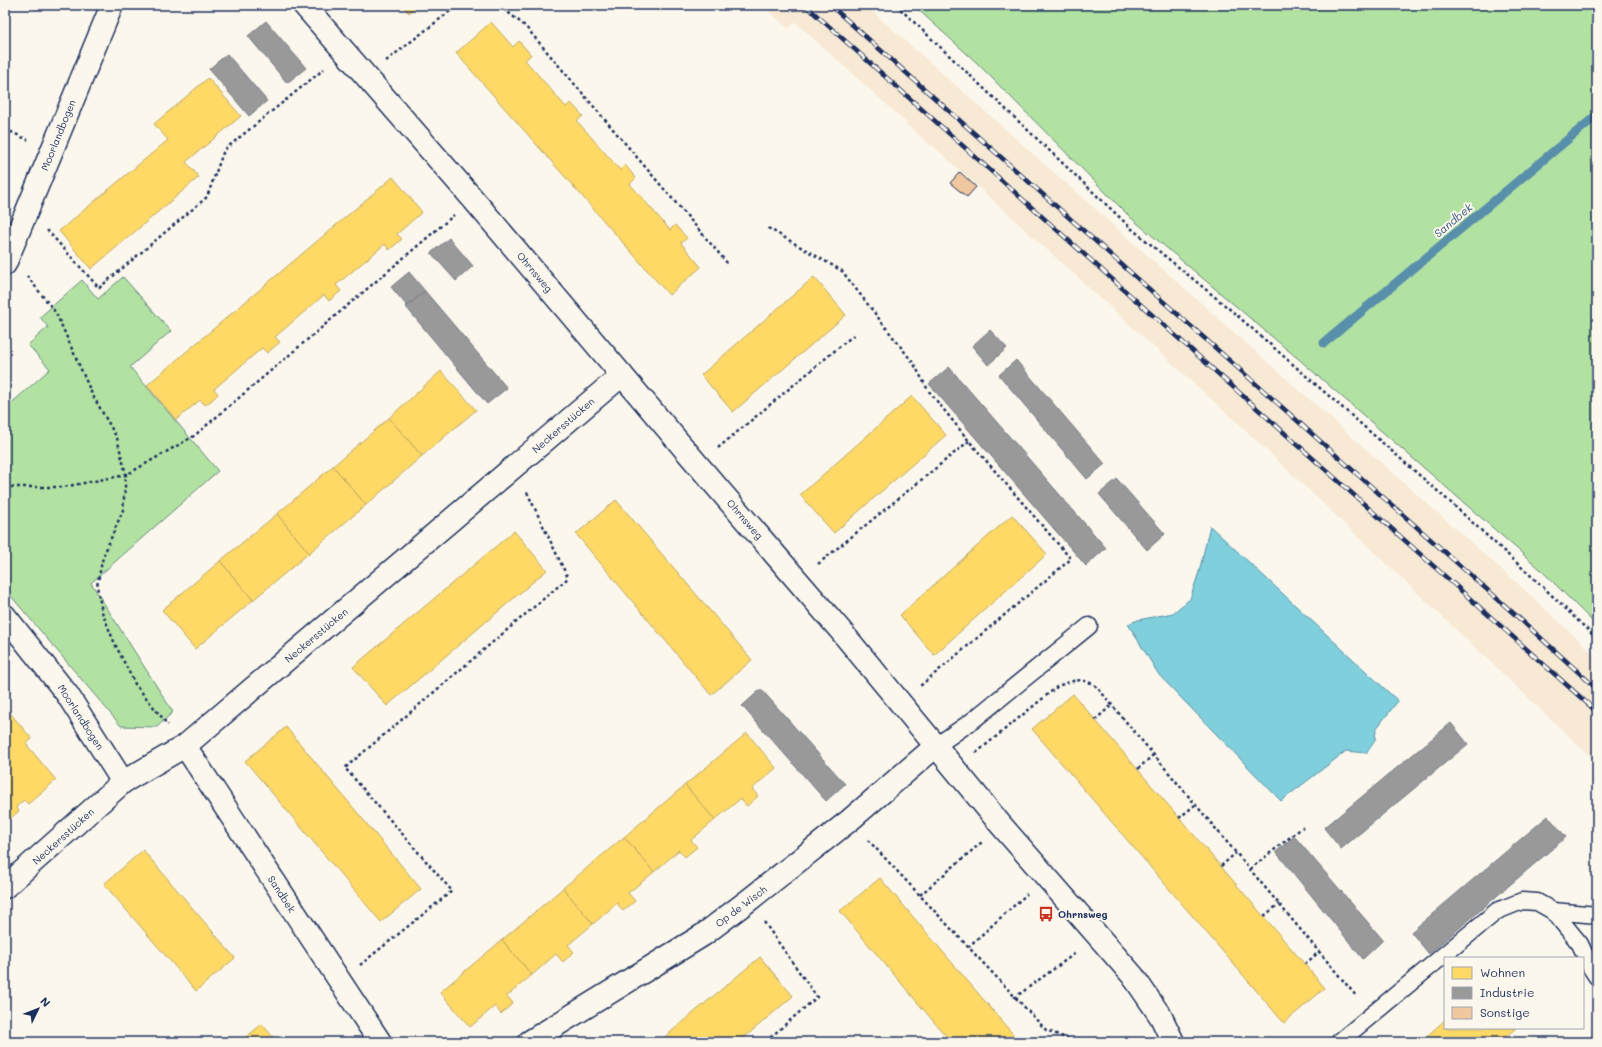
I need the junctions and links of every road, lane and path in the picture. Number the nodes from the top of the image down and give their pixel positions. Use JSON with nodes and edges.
{"nodes":[{"id":1,"x":112,"y":5,"type":"edge"},
{"id":2,"x":304,"y":5,"type":"edge"},
{"id":3,"x":458,"y":5,"type":"edge"},
{"id":4,"x":499,"y":5,"type":"edge"},
{"id":5,"x":896,"y":5,"type":"edge"},
{"id":6,"x":345,"y":52,"type":"junction"},
{"id":7,"x":366,"y":76,"type":"junction"},
{"id":8,"x":473,"y":199,"type":"junction"},
{"id":9,"x":28,"y":208,"type":"junction"},
{"id":10,"x":768,"y":228,"type":"dead end"},
{"id":11,"x":7,"y":259,"type":"edge"},
{"id":12,"x":728,"y":264,"type":"dead end"},
{"id":13,"x":856,"y":333,"type":"dead end"},
{"id":14,"x":622,"y":375,"type":"junction"},
{"id":15,"x":969,"y":441,"type":"junction"},
{"id":16,"x":698,"y":465,"type":"junction"},
{"id":17,"x":514,"y":467,"type":"junction"},
{"id":18,"x":126,"y":475,"type":"junction"},
{"id":19,"x":5,"y":487,"type":"edge"},
{"id":20,"x":798,"y":581,"type":"junction"},
{"id":21,"x":5,"y":616,"type":"edge"},
{"id":22,"x":1089,"y":626,"type":"dead end"},
{"id":23,"x":1597,"y":639,"type":"edge"},
{"id":24,"x":900,"y":704,"type":"junction"},
{"id":25,"x":1112,"y":705,"type":"junction"},
{"id":26,"x":1095,"y":720,"type":"dead end"},
{"id":27,"x":185,"y":746,"type":"junction"},
{"id":28,"x":936,"y":746,"type":"junction"},
{"id":29,"x":1153,"y":755,"type":"junction"},
{"id":30,"x":1138,"y":769,"type":"dead end"},
{"id":31,"x":955,"y":770,"type":"junction"},
{"id":32,"x":123,"y":782,"type":"junction"},
{"id":33,"x":1195,"y":804,"type":"junction"},
{"id":34,"x":1179,"y":818,"type":"dead end"},
{"id":35,"x":850,"y":820,"type":"junction"},
{"id":36,"x":1001,"y":825,"type":"junction"},
{"id":37,"x":1303,"y":827,"type":"dead end"},
{"id":38,"x":1236,"y":853,"type":"junction"},
{"id":39,"x":1221,"y":866,"type":"dead end"},
{"id":40,"x":1250,"y":869,"type":"junction"},
{"id":41,"x":1046,"y":877,"type":"junction"},
{"id":42,"x":5,"y":887,"type":"edge"},
{"id":43,"x":920,"y":896,"type":"junction"},
{"id":44,"x":749,"y":900,"type":"junction"},
{"id":45,"x":1279,"y":904,"type":"junction"},
{"id":46,"x":1552,"y":911,"type":"junction"},
{"id":47,"x":1597,"y":915,"type":"edge"},
{"id":48,"x":1264,"y":916,"type":"dead end"},
{"id":49,"x":1098,"y":936,"type":"junction"},
{"id":50,"x":968,"y":947,"type":"junction"},
{"id":51,"x":1319,"y":952,"type":"junction"},
{"id":52,"x":1305,"y":964,"type":"dead end"},
{"id":53,"x":1597,"y":976,"type":"edge"},
{"id":54,"x":340,"y":981,"type":"junction"},
{"id":55,"x":1014,"y":998,"type":"junction"},
{"id":56,"x":1358,"y":999,"type":"dead end"},
{"id":57,"x":380,"y":1042,"type":"edge"},
{"id":58,"x":529,"y":1042,"type":"edge"},
{"id":59,"x":765,"y":1042,"type":"edge"},
{"id":60,"x":1076,"y":1042,"type":"edge"},
{"id":61,"x":1174,"y":1042,"type":"edge"},
{"id":62,"x":1339,"y":1042,"type":"edge"},
{"id":63,"x":1529,"y":1042,"type":"edge"},
{"id":64,"x":1534,"y":1042,"type":"edge"}],
"edges":[{"from":1,"to":9,"type":"street","name":"Moorlandbogen"},
{"from":2,"to":6,"type":"street","name":"Ohrnsweg"},
{"from":3,"to":7,"type":"path"},
{"from":4,"to":12,"type":"path"},
{"from":5,"to":23,"type":"path"},
{"from":6,"to":7,"type":"street","name":"Ohrnsweg"},
{"from":6,"to":9,"type":"path"},
{"from":7,"to":8,"type":"street","name":"Ohrnsweg"},
{"from":8,"to":14,"type":"street","name":"Ohrnsweg"},
{"from":8,"to":18,"type":"path"},
{"from":9,"to":11,"type":"street","name":"Moorlandbogen"},
{"from":10,"to":15,"type":"path"},
{"from":11,"to":18,"type":"path"},
{"from":13,"to":16,"type":"path"},
{"from":14,"to":16,"type":"street","name":"Ohrnsweg"},
{"from":14,"to":17,"type":"street","name":"Neckersstücken"},
{"from":15,"to":20,"type":"path"},
{"from":15,"to":24,"type":"path"},
{"from":16,"to":20,"type":"street","name":"Ohrnsweg"},
{"from":17,"to":27,"type":"street","name":"Neckersstücken"},
{"from":17,"to":54,"type":"path"},
{"from":18,"to":19,"type":"path"},
{"from":18,"to":27,"type":"path"},
{"from":20,"to":24,"type":"street","name":"Ohrnsweg"},
{"from":21,"to":32,"type":"street","name":"Moorlandbogen"},
{"from":22,"to":28,"type":"lane"},
{"from":24,"to":28,"type":"street","name":"Ohrnsweg"},
{"from":25,"to":26,"type":"path"},
{"from":25,"to":29,"type":"path"},
{"from":25,"to":31,"type":"path"},
{"from":27,"to":32,"type":"street","name":"Neckersstücken"},
{"from":27,"to":54,"type":"street","name":"Sandbek"},
{"from":28,"to":31,"type":"street","name":"Ohrnsweg"},
{"from":28,"to":35,"type":"street","name":"Op de Wisch"},
{"from":29,"to":30,"type":"path"},
{"from":29,"to":33,"type":"path"},
{"from":31,"to":36,"type":"street","name":"Ohrnsweg"},
{"from":32,"to":42,"type":"street","name":"Neckersstücken"},
{"from":33,"to":34,"type":"path"},
{"from":33,"to":38,"type":"path"},
{"from":35,"to":43,"type":"path"},
{"from":35,"to":44,"type":"street","name":"Op de Wisch"},
{"from":36,"to":41,"type":"street","name":"Ohrnsweg"},
{"from":36,"to":43,"type":"path"},
{"from":37,"to":40,"type":"path"},
{"from":38,"to":39,"type":"path"},
{"from":38,"to":40,"type":"path"},
{"from":40,"to":45,"type":"path"},
{"from":41,"to":49,"type":"street","name":"Ohrnsweg"},
{"from":41,"to":50,"type":"path"},
{"from":43,"to":50,"type":"path"},
{"from":44,"to":58,"type":"street","name":"Op de Wisch"},
{"from":44,"to":59,"type":"path"},
{"from":45,"to":48,"type":"path"},
{"from":45,"to":51,"type":"path"},
{"from":46,"to":47,"type":"lane"},
{"from":46,"to":53,"type":"lane"},
{"from":46,"to":62,"type":"lane"},
{"from":49,"to":55,"type":"path"},
{"from":49,"to":61,"type":"street","name":"Ohrnsweg"},
{"from":50,"to":55,"type":"path"},
{"from":51,"to":52,"type":"path"},
{"from":51,"to":56,"type":"path"},
{"from":54,"to":57,"type":"street","name":"Sandbek"},
{"from":55,"to":60,"type":"path"},
{"from":63,"to":64,"type":"path"}]}
